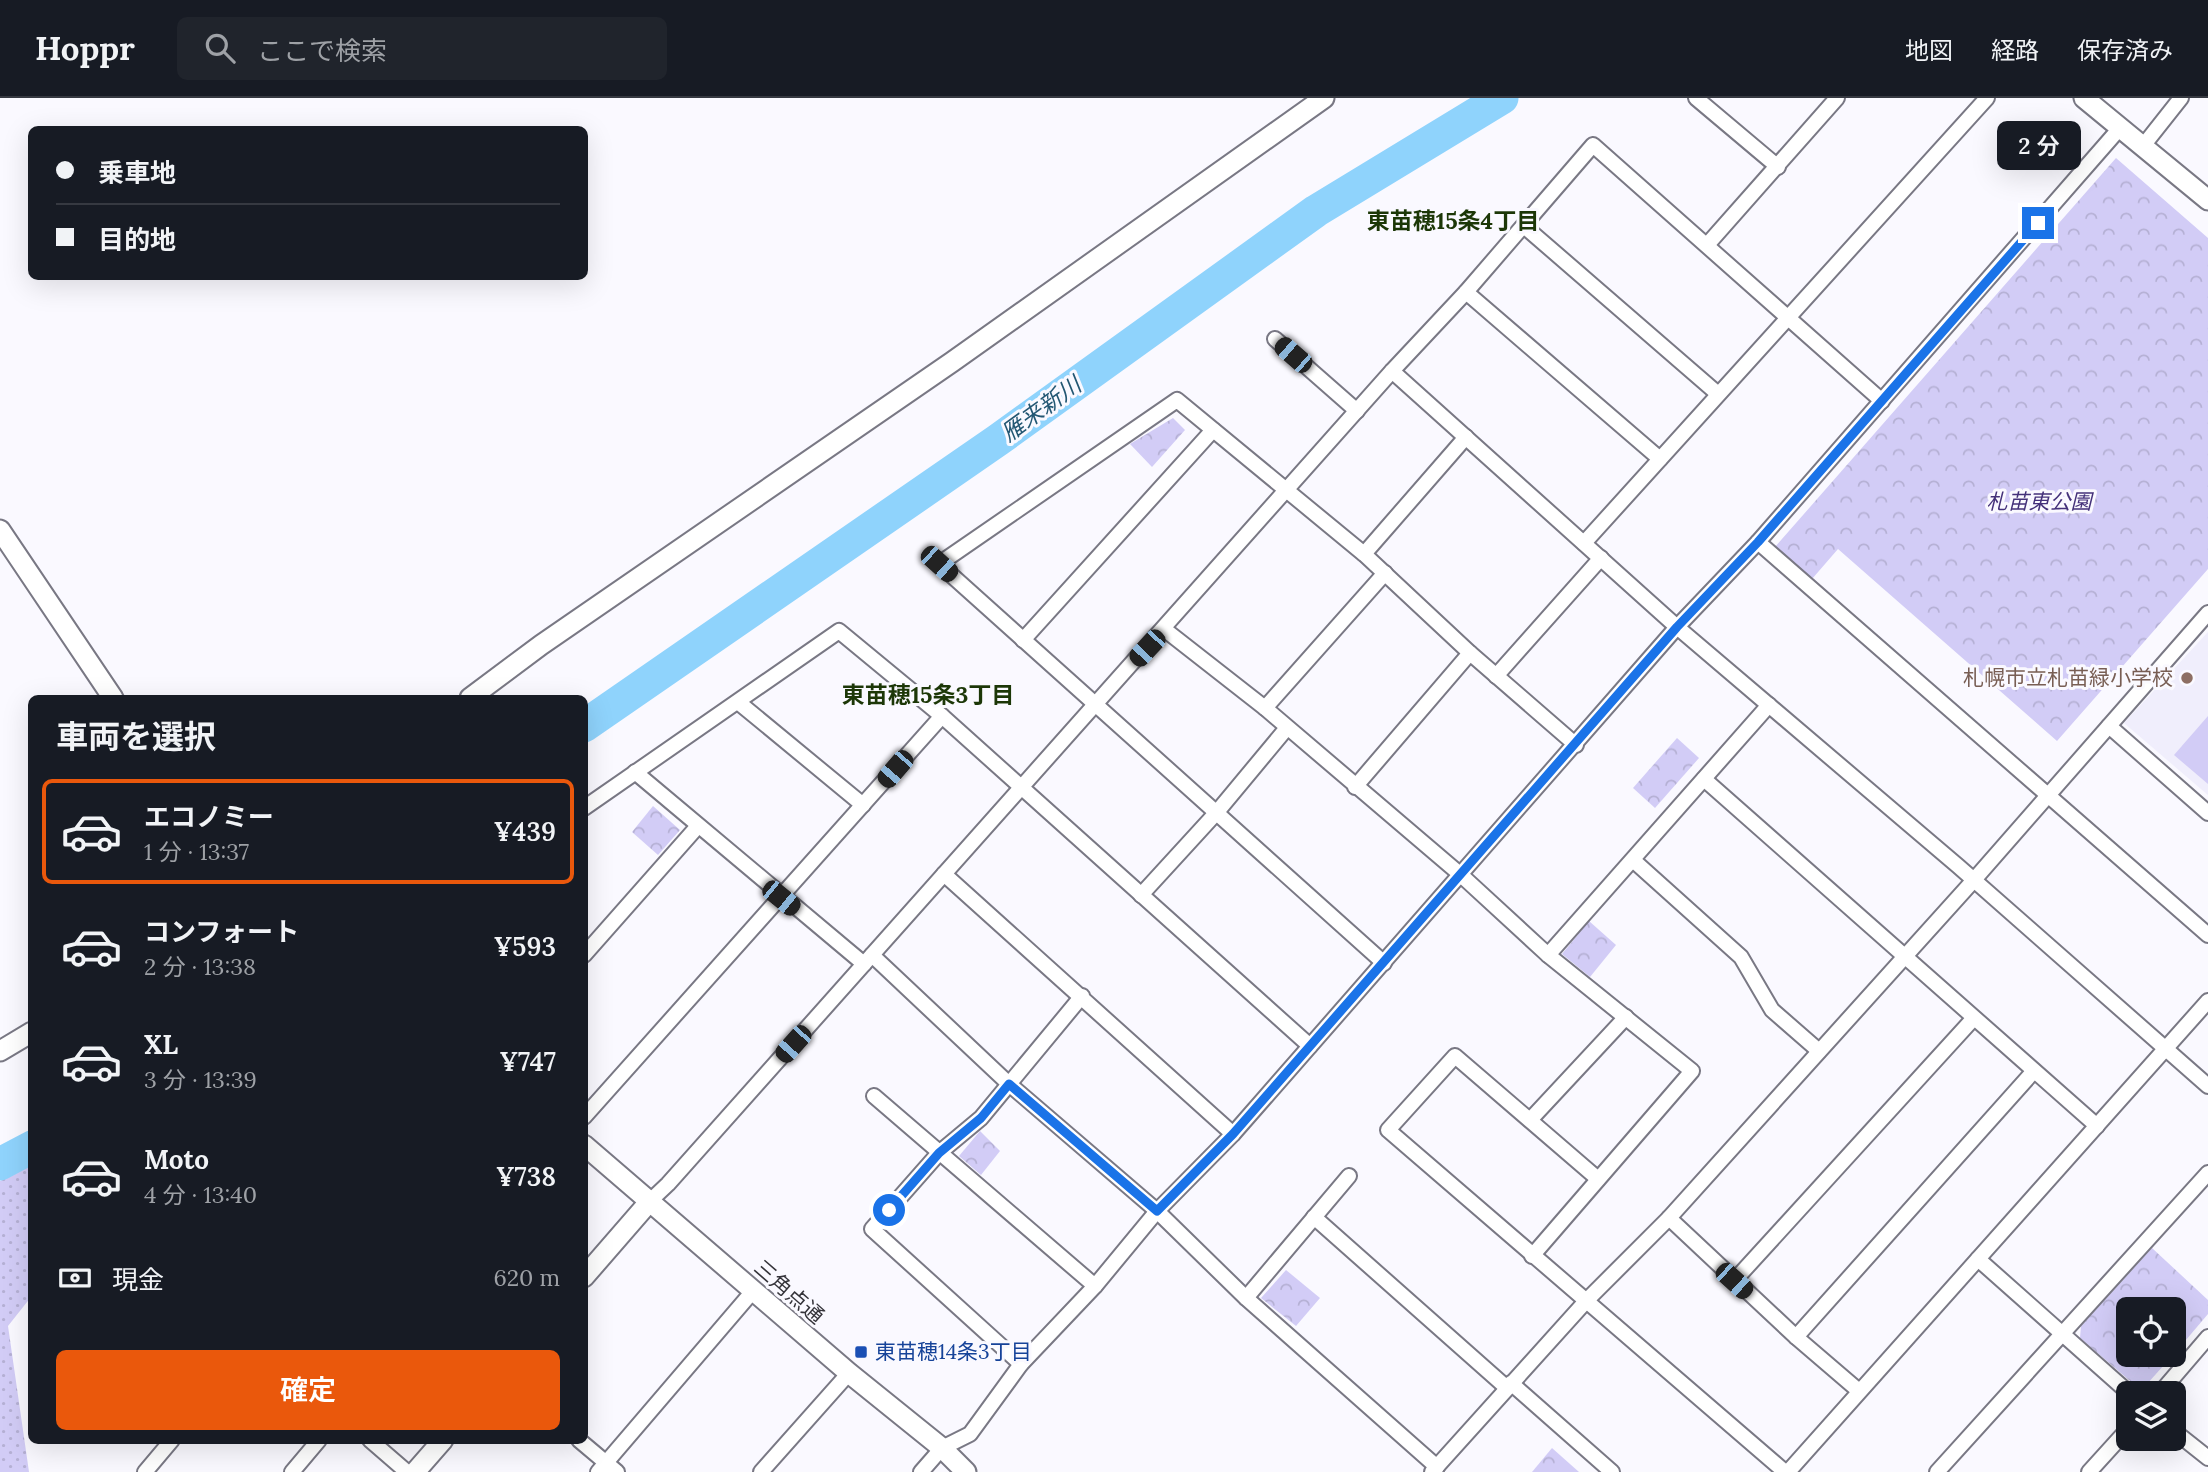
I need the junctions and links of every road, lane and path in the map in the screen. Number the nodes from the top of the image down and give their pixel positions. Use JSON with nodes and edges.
{"nodes":[{"id":1,"x":1324,"y":98,"type":"edge"},
{"id":2,"x":1696,"y":98,"type":"edge"},
{"id":3,"x":1837,"y":98,"type":"edge"},
{"id":4,"x":1987,"y":98,"type":"edge"},
{"id":5,"x":2084,"y":98,"type":"edge"},
{"id":6,"x":2182,"y":98,"type":"edge"},
{"id":7,"x":2120,"y":128,"type":"junction"},
{"id":8,"x":2143,"y":146,"type":"junction"},
{"id":9,"x":1778,"y":167,"type":"junction"},
{"id":10,"x":2208,"y":200,"type":"edge"},
{"id":11,"x":1524,"y":226,"type":"junction"},
{"id":12,"x":1707,"y":245,"type":"junction"},
{"id":13,"x":1466,"y":292,"type":"junction"},
{"id":14,"x":1790,"y":317,"type":"junction"},
{"id":15,"x":1275,"y":339,"type":"dead end"},
{"id":16,"x":1392,"y":371,"type":"junction"},
{"id":17,"x":1718,"y":394,"type":"junction"},
{"id":18,"x":1882,"y":401,"type":"junction"},
{"id":19,"x":1357,"y":411,"type":"junction"},
{"id":20,"x":1213,"y":430,"type":"junction"},
{"id":21,"x":1466,"y":437,"type":"junction"},
{"id":22,"x":1660,"y":460,"type":"junction"},
{"id":23,"x":1284,"y":491,"type":"junction"},
{"id":24,"x":0,"y":530,"type":"edge"},
{"id":25,"x":1758,"y":542,"type":"junction"},
{"id":26,"x":1584,"y":543,"type":"junction"},
{"id":27,"x":1364,"y":554,"type":"junction"},
{"id":28,"x":1601,"y":558,"type":"junction"},
{"id":29,"x":1385,"y":573,"type":"junction"},
{"id":30,"x":2208,"y":613,"type":"edge"},
{"id":31,"x":1677,"y":627,"type":"junction"},
{"id":32,"x":1164,"y":629,"type":"junction"},
{"id":33,"x":1023,"y":640,"type":"junction"},
{"id":34,"x":1470,"y":653,"type":"junction"},
{"id":35,"x":1496,"y":676,"type":"junction"},
{"id":36,"x":111,"y":695,"type":"edge"},
{"id":37,"x":474,"y":695,"type":"edge"},
{"id":38,"x":738,"y":702,"type":"junction"},
{"id":39,"x":1095,"y":705,"type":"junction"},
{"id":40,"x":1769,"y":705,"type":"junction"},
{"id":41,"x":1265,"y":708,"type":"junction"},
{"id":42,"x":942,"y":716,"type":"junction"},
{"id":43,"x":2109,"y":726,"type":"junction"},
{"id":44,"x":1286,"y":729,"type":"junction"},
{"id":45,"x":1576,"y":745,"type":"junction"},
{"id":46,"x":635,"y":772,"type":"junction"},
{"id":47,"x":1704,"y":779,"type":"junction"},
{"id":48,"x":1022,"y":787,"type":"junction"},
{"id":49,"x":1356,"y":787,"type":"junction"},
{"id":50,"x":2049,"y":793,"type":"junction"},
{"id":51,"x":588,"y":805,"type":"edge"},
{"id":52,"x":863,"y":805,"type":"junction"},
{"id":53,"x":1217,"y":813,"type":"junction"},
{"id":54,"x":2208,"y":813,"type":"edge"},
{"id":55,"x":698,"y":826,"type":"junction"},
{"id":56,"x":1633,"y":860,"type":"junction"},
{"id":57,"x":944,"y":874,"type":"junction"},
{"id":58,"x":1461,"y":875,"type":"junction"},
{"id":59,"x":1973,"y":881,"type":"junction"},
{"id":60,"x":1142,"y":895,"type":"junction"},
{"id":61,"x":781,"y":898,"type":"junction"},
{"id":62,"x":2208,"y":935,"type":"edge"},
{"id":63,"x":588,"y":950,"type":"edge"},
{"id":64,"x":1548,"y":955,"type":"junction"},
{"id":65,"x":1903,"y":957,"type":"junction"},
{"id":66,"x":868,"y":959,"type":"junction"},
{"id":67,"x":1384,"y":963,"type":"junction"},
{"id":68,"x":1082,"y":996,"type":"junction"},
{"id":69,"x":2208,"y":1002,"type":"edge"},
{"id":70,"x":1626,"y":1017,"type":"junction"},
{"id":71,"x":1973,"y":1019,"type":"junction"},
{"id":72,"x":28,"y":1034,"type":"edge"},
{"id":73,"x":1310,"y":1046,"type":"junction"},
{"id":74,"x":2167,"y":1049,"type":"junction"},
{"id":75,"x":0,"y":1051,"type":"edge"},
{"id":76,"x":1819,"y":1051,"type":"junction"},
{"id":77,"x":2034,"y":1072,"type":"junction"},
{"id":78,"x":1009,"y":1084,"type":"junction"},
{"id":79,"x":2208,"y":1086,"type":"edge"},
{"id":80,"x":874,"y":1096,"type":"dead end"},
{"id":81,"x":588,"y":1112,"type":"edge"},
{"id":82,"x":1530,"y":1120,"type":"junction"},
{"id":83,"x":2097,"y":1126,"type":"junction"},
{"id":84,"x":1233,"y":1134,"type":"junction"},
{"id":85,"x":588,"y":1148,"type":"edge"},
{"id":86,"x":939,"y":1153,"type":"junction"},
{"id":87,"x":2208,"y":1173,"type":"edge"},
{"id":88,"x":1349,"y":1176,"type":"dead end"},
{"id":89,"x":1598,"y":1179,"type":"junction"},
{"id":90,"x":650,"y":1201,"type":"junction"},
{"id":91,"x":1157,"y":1211,"type":"junction"},
{"id":92,"x":1314,"y":1217,"type":"junction"},
{"id":93,"x":1669,"y":1218,"type":"junction"},
{"id":94,"x":1532,"y":1256,"type":"junction"},
{"id":95,"x":1978,"y":1259,"type":"junction"},
{"id":96,"x":588,"y":1273,"type":"edge"},
{"id":97,"x":1734,"y":1281,"type":"junction"},
{"id":98,"x":1094,"y":1286,"type":"junction"},
{"id":99,"x":753,"y":1292,"type":"junction"},
{"id":100,"x":1246,"y":1298,"type":"junction"},
{"id":101,"x":1587,"y":1300,"type":"junction"},
{"id":102,"x":2062,"y":1333,"type":"junction"},
{"id":103,"x":1796,"y":1337,"type":"junction"},
{"id":104,"x":2208,"y":1337,"type":"edge"},
{"id":105,"x":1021,"y":1364,"type":"junction"},
{"id":106,"x":849,"y":1373,"type":"junction"},
{"id":107,"x":2116,"y":1381,"type":"edge"},
{"id":108,"x":2170,"y":1381,"type":"edge"},
{"id":109,"x":1509,"y":1386,"type":"junction"},
{"id":110,"x":1859,"y":1391,"type":"junction"},
{"id":111,"x":2186,"y":1441,"type":"edge"},
{"id":112,"x":2116,"y":1442,"type":"edge"},
{"id":113,"x":164,"y":1444,"type":"edge"},
{"id":114,"x":316,"y":1444,"type":"edge"},
{"id":115,"x":375,"y":1444,"type":"edge"},
{"id":116,"x":440,"y":1444,"type":"edge"},
{"id":117,"x":583,"y":1444,"type":"edge"},
{"id":118,"x":942,"y":1448,"type":"junction"},
{"id":119,"x":2208,"y":1458,"type":"edge"},
{"id":120,"x":607,"y":1469,"type":"edge"},
{"id":121,"x":1434,"y":1469,"type":"edge"},
{"id":122,"x":145,"y":1472,"type":"edge"},
{"id":123,"x":292,"y":1472,"type":"edge"},
{"id":124,"x":407,"y":1472,"type":"edge"},
{"id":125,"x":415,"y":1472,"type":"edge"},
{"id":126,"x":761,"y":1472,"type":"edge"},
{"id":127,"x":921,"y":1472,"type":"edge"},
{"id":128,"x":966,"y":1472,"type":"edge"},
{"id":129,"x":1612,"y":1472,"type":"edge"},
{"id":130,"x":1787,"y":1472,"type":"edge"},
{"id":131,"x":1937,"y":1472,"type":"edge"},
{"id":132,"x":2089,"y":1472,"type":"edge"}],
"edges":[{"from":1,"to":37,"type":"street"},
{"from":2,"to":9,"type":"street"},
{"from":3,"to":9,"type":"street"},
{"from":4,"to":14,"type":"street"},
{"from":5,"to":7,"type":"street"},
{"from":6,"to":8,"type":"street"},
{"from":7,"to":8,"type":"street"},
{"from":7,"to":18,"type":"street"},
{"from":8,"to":10,"type":"street"},
{"from":9,"to":12,"type":"street"},
{"from":11,"to":12,"type":"street"},
{"from":11,"to":13,"type":"street"},
{"from":11,"to":17,"type":"street"},
{"from":12,"to":14,"type":"street"},
{"from":13,"to":16,"type":"street"},
{"from":13,"to":22,"type":"street"},
{"from":14,"to":17,"type":"street"},
{"from":14,"to":18,"type":"street"},
{"from":15,"to":19,"type":"street"},
{"from":16,"to":19,"type":"street"},
{"from":16,"to":21,"type":"street"},
{"from":17,"to":22,"type":"street"},
{"from":18,"to":25,"type":"street"},
{"from":19,"to":23,"type":"street"},
{"from":20,"to":23,"type":"street"},
{"from":20,"to":33,"type":"street"},
{"from":20,"to":33,"type":"street"},
{"from":21,"to":26,"type":"street"},
{"from":21,"to":27,"type":"street"},
{"from":22,"to":26,"type":"street"},
{"from":23,"to":27,"type":"street"},
{"from":23,"to":32,"type":"street"},
{"from":24,"to":36,"type":"street"},
{"from":25,"to":31,"type":"street"},
{"from":25,"to":50,"type":"street"},
{"from":26,"to":28,"type":"street"},
{"from":27,"to":29,"type":"street"},
{"from":28,"to":31,"type":"street"},
{"from":28,"to":35,"type":"street"},
{"from":29,"to":34,"type":"street"},
{"from":29,"to":41,"type":"street"},
{"from":30,"to":43,"type":"street"},
{"from":31,"to":40,"type":"street"},
{"from":31,"to":45,"type":"street"},
{"from":32,"to":39,"type":"street"},
{"from":32,"to":41,"type":"street"},
{"from":33,"to":39,"type":"street"},
{"from":34,"to":35,"type":"street"},
{"from":34,"to":49,"type":"street"},
{"from":35,"to":45,"type":"street"},
{"from":38,"to":42,"type":"street"},
{"from":38,"to":46,"type":"street"},
{"from":38,"to":52,"type":"street"},
{"from":39,"to":48,"type":"street"},
{"from":39,"to":53,"type":"street"},
{"from":40,"to":47,"type":"street"},
{"from":40,"to":59,"type":"street"},
{"from":41,"to":44,"type":"street"},
{"from":42,"to":48,"type":"street"},
{"from":42,"to":52,"type":"street"},
{"from":43,"to":50,"type":"street"},
{"from":43,"to":54,"type":"street"},
{"from":44,"to":49,"type":"street"},
{"from":44,"to":53,"type":"street"},
{"from":45,"to":58,"type":"street"},
{"from":46,"to":51,"type":"street"},
{"from":46,"to":55,"type":"street"},
{"from":47,"to":56,"type":"street"},
{"from":47,"to":65,"type":"street"},
{"from":48,"to":57,"type":"street"},
{"from":48,"to":60,"type":"street"},
{"from":49,"to":58,"type":"street"},
{"from":50,"to":59,"type":"street"},
{"from":50,"to":62,"type":"street"},
{"from":52,"to":61,"type":"street"},
{"from":53,"to":60,"type":"street"},
{"from":53,"to":67,"type":"street"},
{"from":55,"to":61,"type":"street"},
{"from":55,"to":63,"type":"street"},
{"from":56,"to":64,"type":"street"},
{"from":56,"to":76,"type":"street"},
{"from":57,"to":66,"type":"street"},
{"from":57,"to":68,"type":"street"},
{"from":58,"to":64,"type":"street"},
{"from":58,"to":67,"type":"street"},
{"from":59,"to":65,"type":"street"},
{"from":59,"to":74,"type":"street"},
{"from":60,"to":73,"type":"street"},
{"from":61,"to":66,"type":"street"},
{"from":61,"to":81,"type":"street"},
{"from":64,"to":70,"type":"street"},
{"from":65,"to":71,"type":"street"},
{"from":65,"to":76,"type":"street"},
{"from":66,"to":78,"type":"street"},
{"from":66,"to":90,"type":"street"},
{"from":67,"to":73,"type":"street"},
{"from":68,"to":78,"type":"street"},
{"from":68,"to":84,"type":"street"},
{"from":69,"to":74,"type":"street"},
{"from":70,"to":82,"type":"street"},
{"from":70,"to":89,"type":"street"},
{"from":71,"to":77,"type":"street"},
{"from":71,"to":97,"type":"street"},
{"from":72,"to":75,"type":"street"},
{"from":73,"to":84,"type":"street"},
{"from":74,"to":79,"type":"street"},
{"from":74,"to":83,"type":"street"},
{"from":76,"to":93,"type":"street"},
{"from":77,"to":83,"type":"street"},
{"from":77,"to":103,"type":"street"},
{"from":78,"to":86,"type":"street"},
{"from":78,"to":91,"type":"street"},
{"from":80,"to":86,"type":"street"},
{"from":82,"to":89,"type":"street"},
{"from":82,"to":94,"type":"street"},
{"from":83,"to":95,"type":"street"},
{"from":84,"to":91,"type":"street"},
{"from":85,"to":90,"type":"street","name":"三角点通"},
{"from":86,"to":98,"type":"street"},
{"from":86,"to":105,"type":"street"},
{"from":87,"to":102,"type":"street"},
{"from":88,"to":92,"type":"street"},
{"from":89,"to":94,"type":"street"},
{"from":90,"to":96,"type":"street"},
{"from":90,"to":99,"type":"street","name":"三角点通"},
{"from":91,"to":98,"type":"street"},
{"from":91,"to":100,"type":"street"},
{"from":92,"to":100,"type":"street"},
{"from":92,"to":109,"type":"street"},
{"from":93,"to":97,"type":"street"},
{"from":93,"to":101,"type":"street"},
{"from":94,"to":101,"type":"street"},
{"from":95,"to":102,"type":"street"},
{"from":95,"to":110,"type":"street"},
{"from":97,"to":103,"type":"street"},
{"from":98,"to":105,"type":"street"},
{"from":99,"to":106,"type":"street","name":"三角点通"},
{"from":99,"to":120,"type":"street"},
{"from":100,"to":121,"type":"street"},
{"from":101,"to":109,"type":"street"},
{"from":101,"to":130,"type":"street"},
{"from":102,"to":107,"type":"street"},
{"from":102,"to":131,"type":"street"},
{"from":103,"to":110,"type":"street"},
{"from":104,"to":108,"type":"street"},
{"from":105,"to":118,"type":"street"},
{"from":106,"to":118,"type":"street","name":"三角点通"},
{"from":106,"to":126,"type":"street"},
{"from":109,"to":121,"type":"street"},
{"from":109,"to":129,"type":"street"},
{"from":110,"to":130,"type":"street"},
{"from":111,"to":119,"type":"street"},
{"from":112,"to":132,"type":"street"},
{"from":113,"to":122,"type":"street"},
{"from":114,"to":123,"type":"street"},
{"from":115,"to":124,"type":"street"},
{"from":116,"to":125,"type":"street"},
{"from":117,"to":120,"type":"street"},
{"from":118,"to":127,"type":"street"},
{"from":118,"to":128,"type":"street","name":"三角点通"}]}
